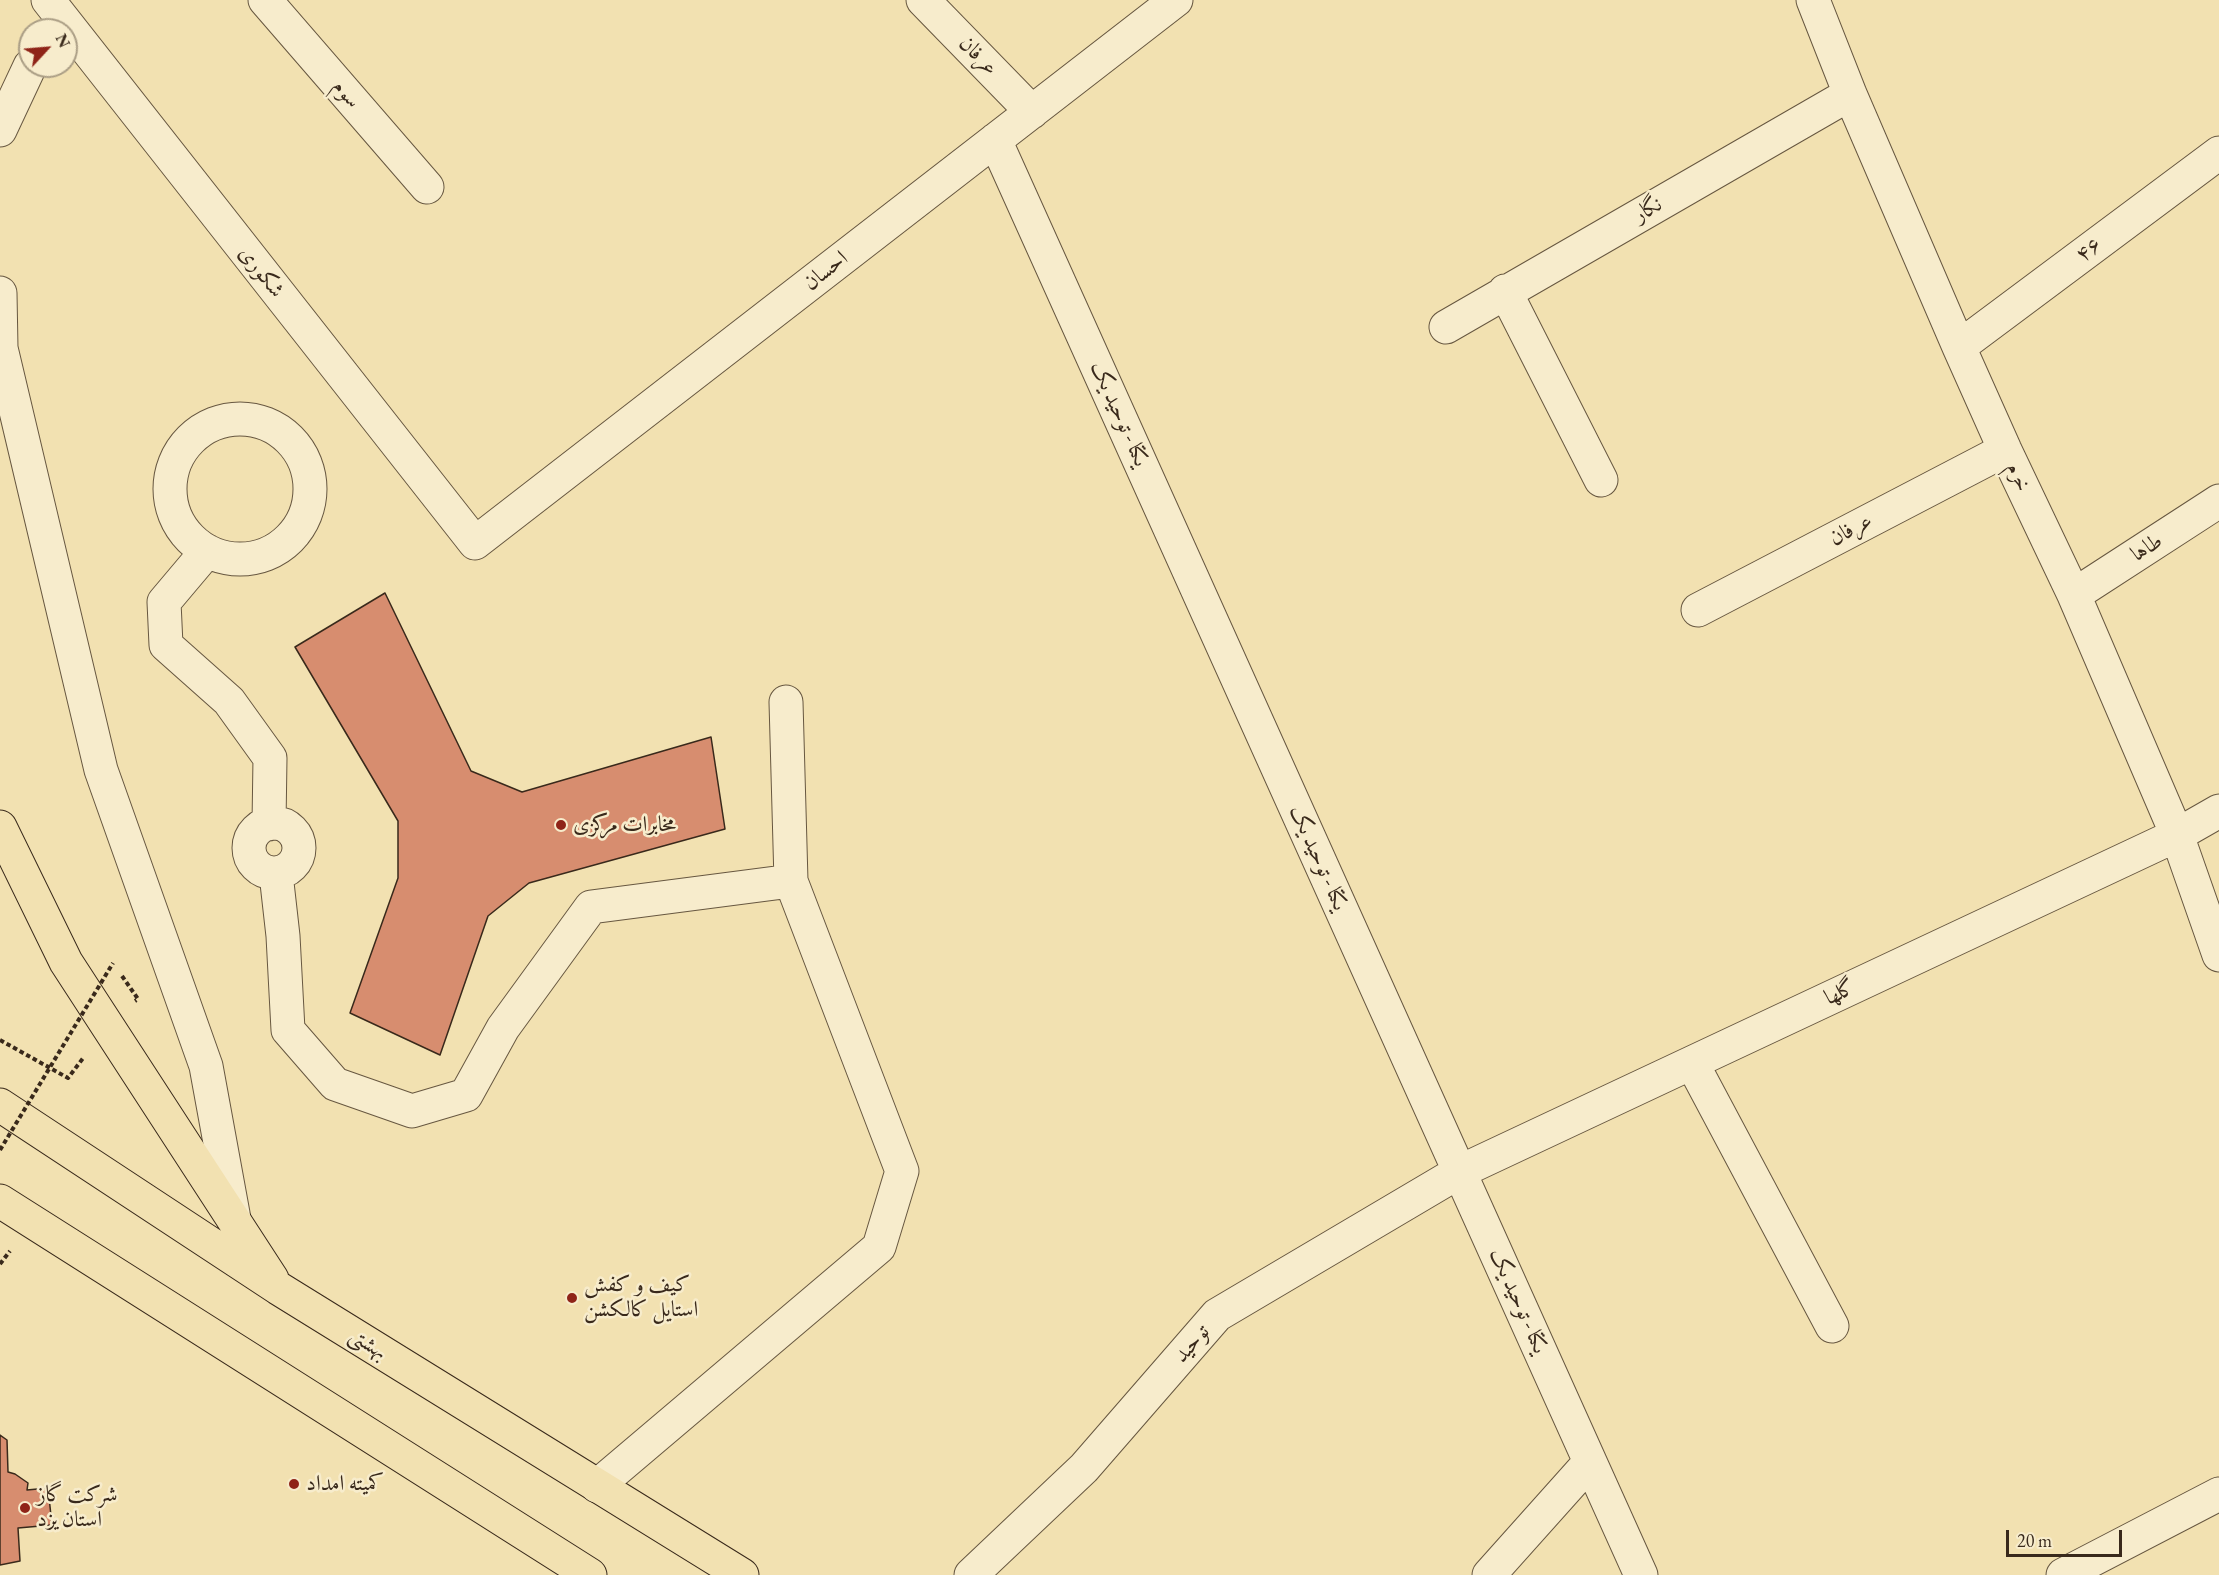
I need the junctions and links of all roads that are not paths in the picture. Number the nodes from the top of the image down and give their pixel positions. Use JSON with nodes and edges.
{"nodes":[{"id":1,"x":265,"y":0,"type":"edge"},
{"id":2,"x":924,"y":0,"type":"edge"},
{"id":3,"x":1813,"y":0,"type":"edge"},
{"id":4,"x":1172,"y":1,"type":"edge"},
{"id":5,"x":50,"y":13,"type":"edge"},
{"id":6,"x":24,"y":78,"type":"edge"},
{"id":7,"x":1850,"y":94,"type":"junction"},
{"id":8,"x":1032,"y":112,"type":"junction"},
{"id":9,"x":0,"y":130,"type":"edge"},
{"id":10,"x":995,"y":140,"type":"junction"},
{"id":11,"x":2219,"y":153,"type":"edge"},
{"id":12,"x":427,"y":187,"type":"dead end"},
{"id":13,"x":1505,"y":291,"type":"junction"},
{"id":14,"x":0,"y":293,"type":"edge"},
{"id":15,"x":1446,"y":327,"type":"dead end"},
{"id":16,"x":1959,"y":347,"type":"junction"},
{"id":17,"x":2005,"y":450,"type":"junction"},
{"id":18,"x":1601,"y":480,"type":"dead end"},
{"id":19,"x":2219,"y":501,"type":"edge"},
{"id":20,"x":475,"y":543,"type":"joint"},
{"id":21,"x":207,"y":551,"type":"junction"},
{"id":22,"x":2074,"y":595,"type":"junction"},
{"id":23,"x":1698,"y":610,"type":"dead end"},
{"id":24,"x":786,"y":702,"type":"dead end"},
{"id":25,"x":2219,"y":811,"type":"edge"},
{"id":26,"x":0,"y":827,"type":"edge"},
{"id":27,"x":2177,"y":835,"type":"junction"},
{"id":28,"x":791,"y":881,"type":"junction"},
{"id":29,"x":2219,"y":955,"type":"edge"},
{"id":30,"x":1692,"y":1063,"type":"junction"},
{"id":31,"x":0,"y":1105,"type":"edge"},
{"id":32,"x":1460,"y":1172,"type":"junction"},
{"id":33,"x":0,"y":1201,"type":"edge"},
{"id":34,"x":234,"y":1219,"type":"junction"},
{"id":35,"x":278,"y":1288,"type":"junction"},
{"id":36,"x":1832,"y":1326,"type":"dead end"},
{"id":37,"x":1590,"y":1462,"type":"junction"},
{"id":38,"x":597,"y":1486,"type":"junction"},
{"id":39,"x":2219,"y":1494,"type":"edge"},
{"id":40,"x":590,"y":1575,"type":"edge"},
{"id":41,"x":742,"y":1575,"type":"edge"},
{"id":42,"x":971,"y":1575,"type":"edge"},
{"id":43,"x":1489,"y":1575,"type":"edge"},
{"id":44,"x":1641,"y":1575,"type":"edge"},
{"id":45,"x":2063,"y":1575,"type":"edge"}],
"edges":[{"from":1,"to":12,"type":"street","name":"سوم"},
{"from":2,"to":8,"type":"street","name":"عرفان"},
{"from":3,"to":7,"type":"street","name":"خرم"},
{"from":4,"to":8,"type":"street","name":"احسان"},
{"from":5,"to":20,"type":"street","name":"شکوری"},
{"from":6,"to":9,"type":"street"},
{"from":7,"to":13,"type":"street","name":"نگار"},
{"from":7,"to":16,"type":"street","name":"خرم"},
{"from":8,"to":10,"type":"street","name":"احسان"},
{"from":10,"to":20,"type":"street","name":"احسان"},
{"from":10,"to":32,"type":"street","name":"یکتا - توحید یک"},
{"from":11,"to":16,"type":"street","name":"۴۶"},
{"from":13,"to":15,"type":"street","name":"نگار"},
{"from":13,"to":18,"type":"street"},
{"from":14,"to":34,"type":"street"},
{"from":16,"to":17,"type":"street","name":"خرم"},
{"from":17,"to":22,"type":"street","name":"خرم"},
{"from":17,"to":23,"type":"street","name":"عرفان"},
{"from":19,"to":22,"type":"street","name":"طاها"},
{"from":21,"to":21,"type":"street"},
{"from":21,"to":28,"type":"street"},
{"from":22,"to":27,"type":"street","name":"خرم"},
{"from":24,"to":28,"type":"street"},
{"from":25,"to":27,"type":"street","name":"گلها"},
{"from":26,"to":34,"type":"main road"},
{"from":27,"to":29,"type":"street","name":"خرم"},
{"from":27,"to":30,"type":"street","name":"گلها"},
{"from":28,"to":38,"type":"street"},
{"from":30,"to":32,"type":"street","name":"گلها"},
{"from":30,"to":36,"type":"street"},
{"from":31,"to":35,"type":"main road","name":"بهشتی"},
{"from":32,"to":37,"type":"street","name":"یکتا - توحید یک"},
{"from":32,"to":42,"type":"street","name":"توحید"},
{"from":33,"to":40,"type":"main road"},
{"from":34,"to":35,"type":"main road"},
{"from":35,"to":38,"type":"main road","name":"بهشتی"},
{"from":37,"to":43,"type":"street"},
{"from":37,"to":44,"type":"street","name":"یکتا - توحید یک"},
{"from":38,"to":41,"type":"main road","name":"بهشتی"},
{"from":39,"to":45,"type":"street"}]}
